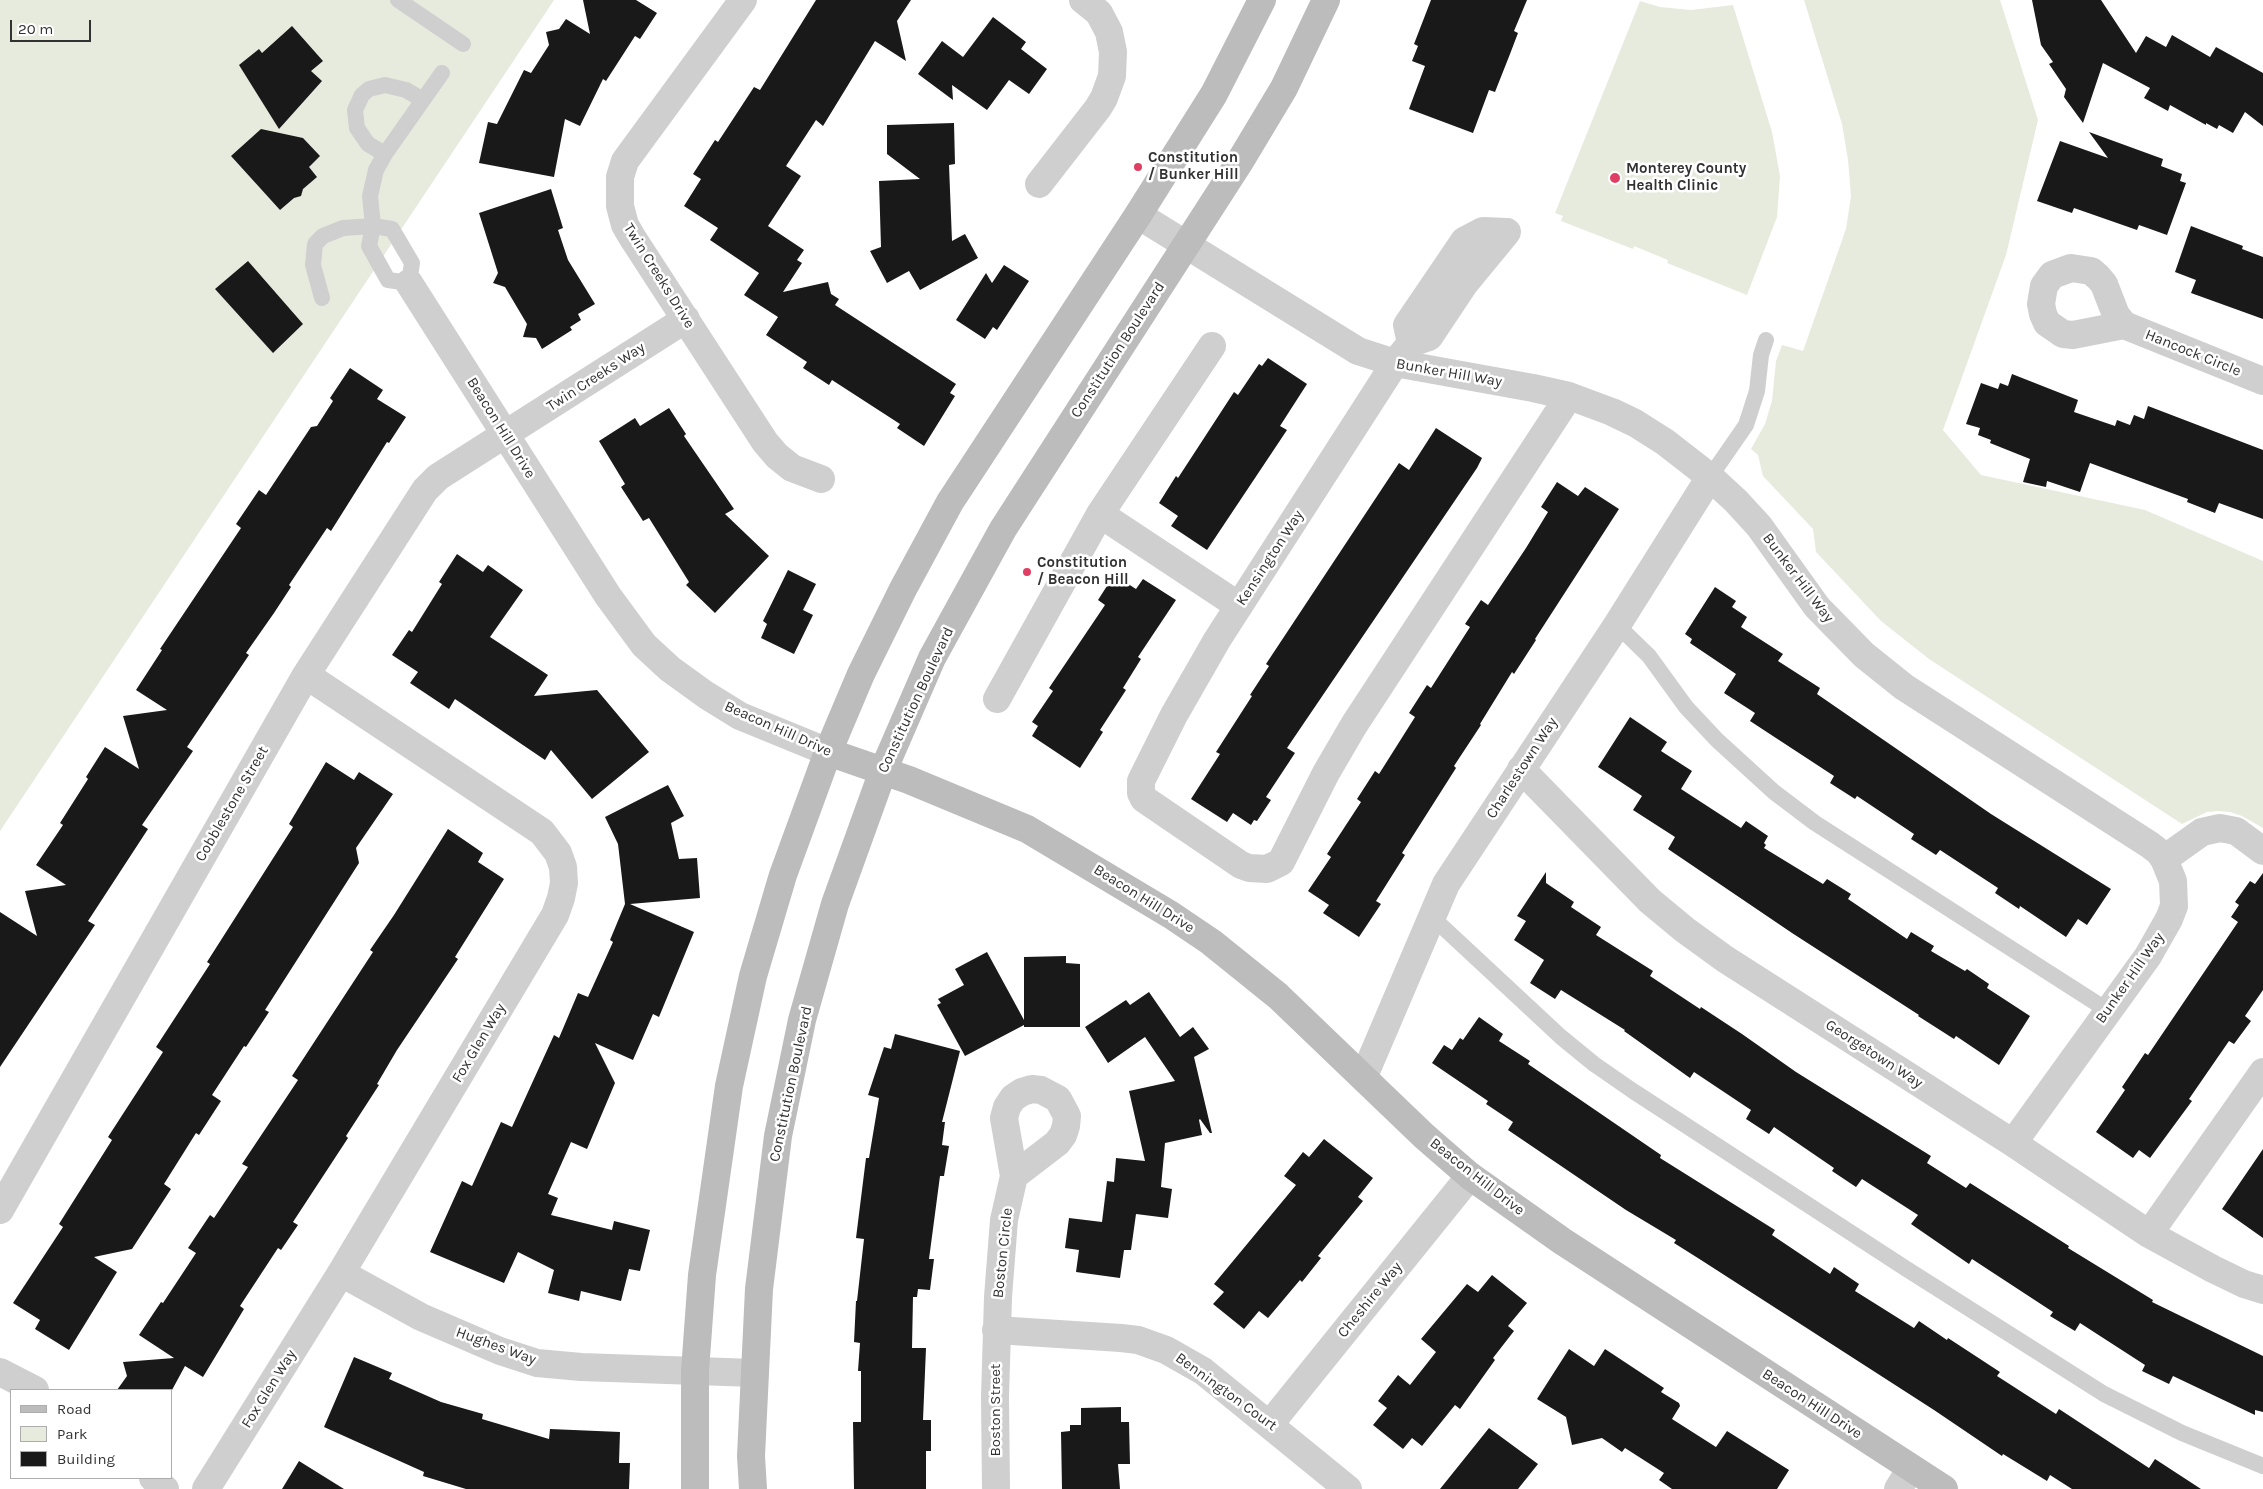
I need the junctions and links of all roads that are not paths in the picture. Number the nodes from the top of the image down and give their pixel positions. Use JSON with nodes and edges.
{"nodes":[{"id":1,"x":398,"y":0,"type":"edge"},
{"id":2,"x":743,"y":0,"type":"edge"},
{"id":3,"x":1083,"y":0,"type":"edge"},
{"id":4,"x":1262,"y":0,"type":"edge"},
{"id":5,"x":1326,"y":0,"type":"edge"},
{"id":6,"x":463,"y":44,"type":"dead end"},
{"id":7,"x":442,"y":73,"type":"dead end"},
{"id":8,"x":423,"y":100,"type":"junction"},
{"id":9,"x":385,"y":154,"type":"junction"},
{"id":10,"x":1039,"y":184,"type":"dead end"},
{"id":11,"x":1138,"y":215,"type":"junction"},
{"id":12,"x":373,"y":226,"type":"junction"},
{"id":13,"x":1188,"y":245,"type":"junction"},
{"id":14,"x":409,"y":283,"type":"junction"},
{"id":15,"x":322,"y":298,"type":"dead end"},
{"id":16,"x":686,"y":319,"type":"junction"},
{"id":17,"x":2124,"y":325,"type":"dead end"},
{"id":18,"x":1766,"y":340,"type":"dead end"},
{"id":19,"x":1212,"y":346,"type":"dead end"},
{"id":20,"x":1403,"y":353,"type":"junction"},
{"id":21,"x":2263,"y":381,"type":"edge"},
{"id":22,"x":1569,"y":396,"type":"junction"},
{"id":23,"x":506,"y":434,"type":"junction"},
{"id":24,"x":1710,"y":477,"type":"junction"},
{"id":25,"x":821,"y":479,"type":"dead end"},
{"id":26,"x":1100,"y":514,"type":"junction"},
{"id":27,"x":1239,"y":606,"type":"junction"},
{"id":28,"x":1617,"y":625,"type":"junction"},
{"id":29,"x":306,"y":675,"type":"junction"},
{"id":30,"x":997,"y":699,"type":"dead end"},
{"id":31,"x":828,"y":752,"type":"junction"},
{"id":32,"x":1521,"y":769,"type":"junction"},
{"id":33,"x":882,"y":771,"type":"junction"},
{"id":34,"x":2263,"y":851,"type":"edge"},
{"id":35,"x":2164,"y":859,"type":"junction"},
{"id":36,"x":1432,"y":917,"type":"junction"},
{"id":37,"x":2108,"y":1010,"type":"junction"},
{"id":38,"x":2263,"y":1072,"type":"edge"},
{"id":39,"x":1364,"y":1076,"type":"junction"},
{"id":40,"x":2013,"y":1143,"type":"junction"},
{"id":41,"x":1014,"y":1176,"type":"dead end"},
{"id":42,"x":1470,"y":1176,"type":"junction"},
{"id":43,"x":0,"y":1210,"type":"edge"},
{"id":44,"x":2149,"y":1234,"type":"junction"},
{"id":45,"x":341,"y":1273,"type":"junction"},
{"id":46,"x":2263,"y":1290,"type":"edge"},
{"id":47,"x":996,"y":1330,"type":"junction"},
{"id":48,"x":695,"y":1371,"type":"junction"},
{"id":49,"x":0,"y":1372,"type":"edge"},
{"id":50,"x":754,"y":1373,"type":"junction"},
{"id":51,"x":33,"y":1389,"type":"edge"},
{"id":52,"x":1270,"y":1424,"type":"junction"},
{"id":53,"x":2263,"y":1466,"type":"edge"},
{"id":54,"x":154,"y":1479,"type":"edge"},
{"id":55,"x":1905,"y":1479,"type":"edge"},
{"id":56,"x":165,"y":1489,"type":"edge"},
{"id":57,"x":206,"y":1489,"type":"edge"},
{"id":58,"x":696,"y":1489,"type":"edge"},
{"id":59,"x":753,"y":1489,"type":"edge"},
{"id":60,"x":996,"y":1489,"type":"edge"},
{"id":61,"x":1348,"y":1489,"type":"edge"},
{"id":62,"x":1944,"y":1489,"type":"edge"}],
"edges":[{"from":1,"to":6,"type":"lane"},
{"from":2,"to":16,"type":"street","name":"Twin Creeks Drive"},
{"from":3,"to":10,"type":"street"},
{"from":4,"to":11,"type":"main road"},
{"from":5,"to":13,"type":"main road","name":"Constitution Boulevard"},
{"from":7,"to":8,"type":"lane"},
{"from":8,"to":9,"type":"lane"},
{"from":8,"to":9,"type":"lane"},
{"from":9,"to":12,"type":"lane"},
{"from":11,"to":13,"type":"street","name":"Bunker Hill Way"},
{"from":11,"to":31,"type":"main road"},
{"from":12,"to":14,"type":"lane"},
{"from":12,"to":14,"type":"lane"},
{"from":12,"to":15,"type":"lane"},
{"from":13,"to":20,"type":"street","name":"Bunker Hill Way"},
{"from":13,"to":33,"type":"main road","name":"Constitution Boulevard"},
{"from":14,"to":23,"type":"street","name":"Beacon Hill Drive"},
{"from":16,"to":23,"type":"street","name":"Twin Creeks Way"},
{"from":16,"to":25,"type":"street","name":"Twin Creeks Drive"},
{"from":17,"to":21,"type":"street","name":"Hancock Circle"},
{"from":18,"to":24,"type":"lane"},
{"from":19,"to":26,"type":"street"},
{"from":20,"to":22,"type":"street","name":"Bunker Hill Way"},
{"from":20,"to":27,"type":"street","name":"Kensington Way"},
{"from":22,"to":24,"type":"street","name":"Bunker Hill Way"},
{"from":22,"to":27,"type":"street","name":"Kensington Way"},
{"from":23,"to":29,"type":"street","name":"Cobblestone Street"},
{"from":23,"to":31,"type":"street","name":"Beacon Hill Drive"},
{"from":24,"to":28,"type":"street","name":"Charlestown Way"},
{"from":24,"to":35,"type":"street","name":"Bunker Hill Way"},
{"from":26,"to":27,"type":"street"},
{"from":26,"to":30,"type":"street"},
{"from":28,"to":32,"type":"street","name":"Charlestown Way"},
{"from":28,"to":37,"type":"lane"},
{"from":29,"to":43,"type":"street","name":"Cobblestone Street"},
{"from":29,"to":45,"type":"street","name":"Fox Glen Way"},
{"from":31,"to":33,"type":"main road","name":"Beacon Hill Drive"},
{"from":31,"to":48,"type":"main road"},
{"from":32,"to":36,"type":"street","name":"Charlestown Way"},
{"from":32,"to":40,"type":"street","name":"Georgetown Way"},
{"from":33,"to":39,"type":"main road","name":"Beacon Hill Drive"},
{"from":33,"to":50,"type":"main road","name":"Constitution Boulevard"},
{"from":34,"to":35,"type":"street"},
{"from":35,"to":37,"type":"street","name":"Bunker Hill Way"},
{"from":36,"to":39,"type":"street","name":"Charlestown Way"},
{"from":36,"to":53,"type":"lane"},
{"from":37,"to":40,"type":"street","name":"Bunker Hill Way"},
{"from":38,"to":44,"type":"street"},
{"from":39,"to":42,"type":"main road","name":"Beacon Hill Drive"},
{"from":40,"to":44,"type":"street","name":"Georgetown Way"},
{"from":41,"to":47,"type":"street","name":"Boston Circle"},
{"from":42,"to":52,"type":"street","name":"Cheshire Way"},
{"from":42,"to":55,"type":"main road","name":"Beacon Hill Drive"},
{"from":44,"to":46,"type":"street","name":"Georgetown Way"},
{"from":45,"to":48,"type":"street","name":"Hughes Way"},
{"from":45,"to":57,"type":"street","name":"Fox Glen Way"},
{"from":47,"to":52,"type":"street","name":"Bennington Court"},
{"from":47,"to":60,"type":"street","name":"Boston Street"},
{"from":48,"to":50,"type":"street","name":"Hughes Way"},
{"from":48,"to":58,"type":"main road"},
{"from":49,"to":51,"type":"street"},
{"from":50,"to":59,"type":"main road","name":"Constitution Boulevard"},
{"from":52,"to":61,"type":"street","name":"Bennington Court"},
{"from":54,"to":56,"type":"street"},
{"from":55,"to":62,"type":"main road","name":"Beacon Hill Drive"}]}
